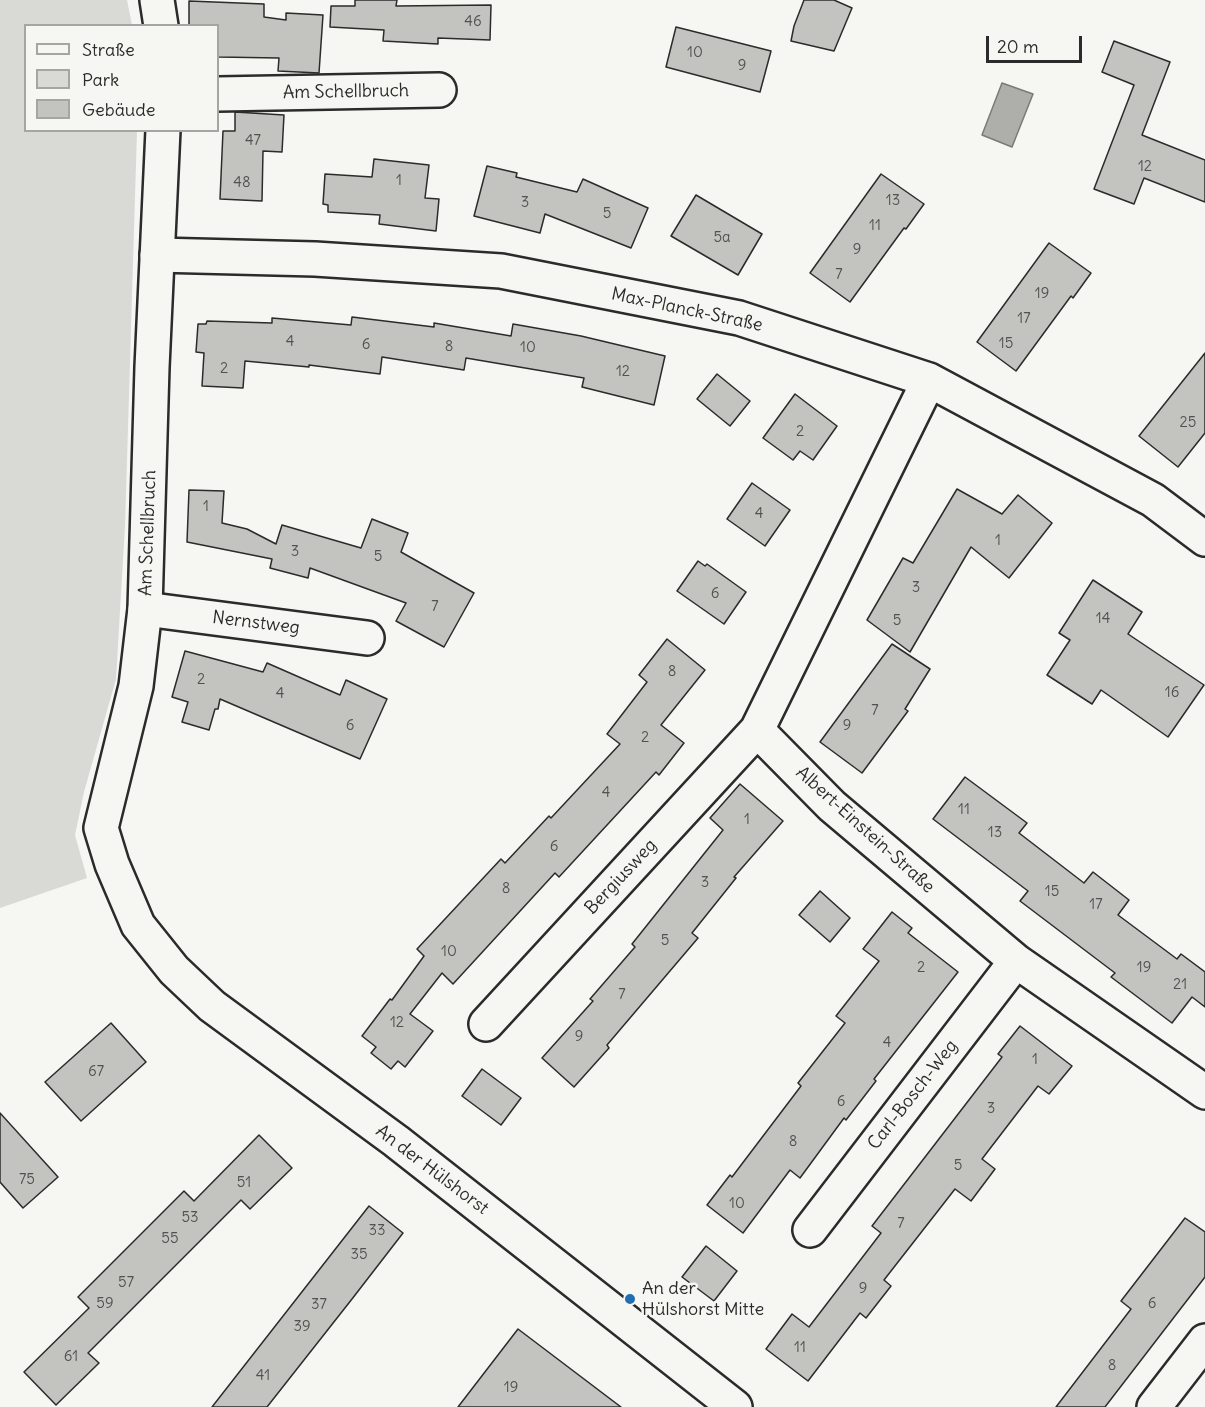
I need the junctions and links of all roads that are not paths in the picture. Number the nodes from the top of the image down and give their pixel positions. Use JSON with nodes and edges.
{"nodes":[{"id":1,"x":157,"y":0,"type":"edge"},
{"id":2,"x":161,"y":24,"type":"edge"},
{"id":3,"x":439,"y":90,"type":"dead end"},
{"id":4,"x":219,"y":94,"type":"edge"},
{"id":5,"x":163,"y":132,"type":"edge"},
{"id":6,"x":156,"y":255,"type":"junction"},
{"id":7,"x":930,"y":380,"type":"junction"},
{"id":8,"x":1205,"y":539,"type":"edge"},
{"id":9,"x":146,"y":609,"type":"junction"},
{"id":10,"x":367,"y":638,"type":"dead end"},
{"id":11,"x":757,"y":730,"type":"junction"},
{"id":12,"x":138,"y":925,"type":"joint"},
{"id":13,"x":1016,"y":961,"type":"junction"},
{"id":14,"x":486,"y":1024,"type":"dead end"},
{"id":15,"x":1205,"y":1092,"type":"edge"},
{"id":16,"x":810,"y":1230,"type":"dead end"},
{"id":17,"x":1205,"y":1341,"type":"edge"},
{"id":18,"x":735,"y":1407,"type":"edge"},
{"id":19,"x":1154,"y":1407,"type":"edge"}],
"edges":[{"from":1,"to":2,"type":"street"},
{"from":3,"to":4,"type":"street","name":"Am Schellbruch"},
{"from":5,"to":6,"type":"street","name":"Am Schellbruch"},
{"from":6,"to":7,"type":"street","name":"Max-Planck-Straße"},
{"from":6,"to":9,"type":"street","name":"Am Schellbruch"},
{"from":7,"to":8,"type":"street","name":"Max-Planck-Straße"},
{"from":7,"to":11,"type":"street"},
{"from":9,"to":10,"type":"street","name":"Nernstweg"},
{"from":9,"to":12,"type":"street","name":"Am Schellbruch"},
{"from":11,"to":13,"type":"street","name":"Albert-Einstein-Straße"},
{"from":11,"to":14,"type":"street","name":"Bergiusweg"},
{"from":12,"to":18,"type":"street","name":"An der Hülshorst"},
{"from":13,"to":15,"type":"street","name":"Albert-Einstein-Straße"},
{"from":13,"to":16,"type":"street","name":"Carl-Bosch-Weg"},
{"from":17,"to":19,"type":"street"}]}
